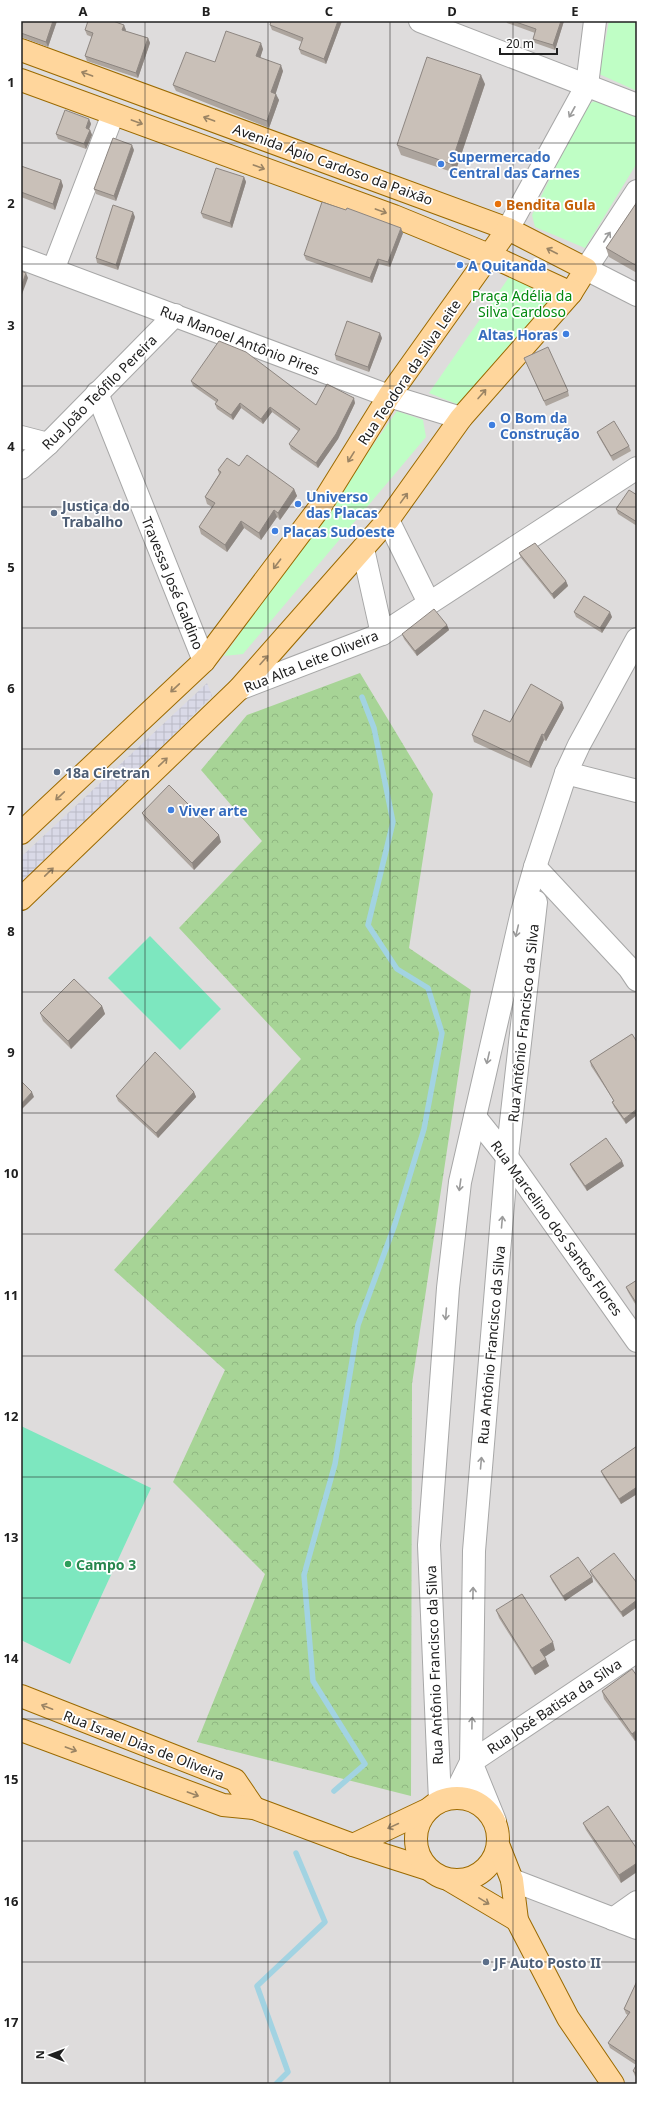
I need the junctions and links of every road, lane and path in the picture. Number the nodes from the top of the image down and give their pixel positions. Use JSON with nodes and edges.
{"nodes":[{"id":1,"x":420,"y":21,"type":"edge"},
{"id":2,"x":595,"y":21,"type":"edge"},
{"id":3,"x":21,"y":50,"type":"edge"},
{"id":4,"x":54,"y":62,"type":"junction"},
{"id":5,"x":21,"y":80,"type":"edge"},
{"id":6,"x":587,"y":86,"type":"junction"},
{"id":7,"x":44,"y":88,"type":"junction"},
{"id":8,"x":637,"y":105,"type":"edge"},
{"id":9,"x":113,"y":114,"type":"junction"},
{"id":10,"x":637,"y":191,"type":"edge"},
{"id":11,"x":508,"y":229,"type":"junction"},
{"id":12,"x":489,"y":255,"type":"junction"},
{"id":13,"x":21,"y":258,"type":"edge"},
{"id":14,"x":586,"y":269,"type":"junction"},
{"id":15,"x":53,"y":270,"type":"junction"},
{"id":16,"x":571,"y":293,"type":"junction"},
{"id":17,"x":637,"y":295,"type":"edge"},
{"id":18,"x":175,"y":315,"type":"junction"},
{"id":19,"x":97,"y":394,"type":"junction"},
{"id":20,"x":389,"y":396,"type":"junction"},
{"id":21,"x":461,"y":418,"type":"junction"},
{"id":22,"x":21,"y":437,"type":"edge"},
{"id":23,"x":48,"y":444,"type":"junction"},
{"id":24,"x":21,"y":468,"type":"edge"},
{"id":25,"x":637,"y":468,"type":"edge"},
{"id":26,"x":388,"y":520,"type":"junction"},
{"id":27,"x":363,"y":549,"type":"junction"},
{"id":28,"x":428,"y":603,"type":"junction"},
{"id":29,"x":382,"y":634,"type":"junction"},
{"id":30,"x":637,"y":639,"type":"edge"},
{"id":31,"x":204,"y":661,"type":"junction"},
{"id":32,"x":239,"y":689,"type":"junction"},
{"id":33,"x":566,"y":773,"type":"junction"},
{"id":34,"x":637,"y":791,"type":"edge"},
{"id":35,"x":21,"y":834,"type":"edge"},
{"id":36,"x":535,"y":867,"type":"junction"},
{"id":37,"x":21,"y":899,"type":"edge"},
{"id":38,"x":637,"y":980,"type":"edge"},
{"id":39,"x":475,"y":1117,"type":"junction"},
{"id":40,"x":508,"y":1157,"type":"junction"},
{"id":41,"x":637,"y":1341,"type":"edge"},
{"id":42,"x":637,"y":1650,"type":"edge"},
{"id":43,"x":21,"y":1696,"type":"edge"},
{"id":44,"x":21,"y":1730,"type":"edge"},
{"id":45,"x":472,"y":1762,"type":"junction"},
{"id":46,"x":440,"y":1803,"type":"junction"},
{"id":47,"x":254,"y":1808,"type":"junction"},
{"id":48,"x":495,"y":1821,"type":"junction"},
{"id":49,"x":353,"y":1845,"type":"junction"},
{"id":50,"x":499,"y":1847,"type":"junction"},
{"id":51,"x":428,"y":1869,"type":"junction"},
{"id":52,"x":512,"y":1880,"type":"junction"},
{"id":53,"x":451,"y":1881,"type":"junction"},
{"id":54,"x":637,"y":1902,"type":"edge"},
{"id":55,"x":613,"y":1919,"type":"junction"},
{"id":56,"x":517,"y":1920,"type":"junction"},
{"id":57,"x":637,"y":1928,"type":"edge"},
{"id":58,"x":613,"y":2084,"type":"edge"}],
"edges":[{"from":1,"to":6,"type":"street"},
{"from":2,"to":6,"type":"street","name":"Rua Teodora da Silva Leite"},
{"from":3,"to":4,"type":"main road","name":"Avenida Ápio Cardoso da Paixão"},
{"from":4,"to":7,"type":"main road"},
{"from":11,"to":4,"type":"main road","name":"Avenida Ápio Cardoso da Paixão","one_way":true},
{"from":5,"to":7,"type":"main road","name":"Avenida Ápio Cardoso da Paixão"},
{"from":6,"to":8,"type":"street"},
{"from":6,"to":11,"type":"street","name":"Rua Teodora da Silva Leite","one_way":true},
{"from":7,"to":9,"type":"main road","name":"Avenida Ápio Cardoso da Paixão"},
{"from":9,"to":12,"type":"main road","name":"Avenida Ápio Cardoso da Paixão","one_way":true},
{"from":9,"to":15,"type":"street"},
{"from":14,"to":10,"type":"street","one_way":true},
{"from":11,"to":12,"type":"main road","name":"Rua Teodora da Silva Leite"},
{"from":14,"to":11,"type":"main road","name":"Avenida Ápio Cardoso da Paixão","one_way":true},
{"from":12,"to":16,"type":"main road","name":"Avenida Ápio Cardoso da Paixão"},
{"from":12,"to":20,"type":"main road","name":"Rua Teodora da Silva Leite"},
{"from":13,"to":15,"type":"street","name":"Rua Manoel Antônio Pires"},
{"from":14,"to":16,"type":"main road"},
{"from":14,"to":17,"type":"street","name":"Avenida Ápio Cardoso da Paixão"},
{"from":15,"to":18,"type":"street","name":"Rua Manoel Antônio Pires"},
{"from":21,"to":16,"type":"main road","one_way":true},
{"from":18,"to":19,"type":"street","name":"Rua João Teófilo Pereira"},
{"from":18,"to":20,"type":"street","name":"Rua Manoel Antônio Pires"},
{"from":19,"to":23,"type":"street","name":"Rua João Teófilo Pereira"},
{"from":19,"to":31,"type":"street","name":"Travessa José Galdino"},
{"from":20,"to":21,"type":"street","name":"Rua Manoel Antônio Pires"},
{"from":20,"to":31,"type":"main road","name":"Rua Teodora da Silva Leite","one_way":true},
{"from":26,"to":21,"type":"main road","one_way":true},
{"from":22,"to":23,"type":"street"},
{"from":23,"to":24,"type":"street","name":"Rua João Teófilo Pereira"},
{"from":25,"to":28,"type":"street","name":"Rua Alta Leite Oliveira"},
{"from":26,"to":27,"type":"main road"},
{"from":26,"to":28,"type":"street"},
{"from":27,"to":29,"type":"street"},
{"from":32,"to":27,"type":"main road","one_way":true},
{"from":28,"to":29,"type":"street","name":"Rua Alta Leite Oliveira"},
{"from":29,"to":32,"type":"street","name":"Rua Alta Leite Oliveira"},
{"from":30,"to":33,"type":"street","name":"Rua Antônio Francisco da Silva"},
{"from":31,"to":35,"type":"main road","one_way":true},
{"from":37,"to":32,"type":"main road","name":"Rua Alta Leite Oliveira","one_way":true},
{"from":33,"to":34,"type":"street"},
{"from":33,"to":36,"type":"street","name":"Rua Antônio Francisco da Silva"},
{"from":36,"to":38,"type":"street"},
{"from":36,"to":39,"type":"street","name":"Rua Antônio Francisco da Silva","one_way":true},
{"from":36,"to":40,"type":"street","name":"Rua Antônio Francisco da Silva"},
{"from":39,"to":40,"type":"street","name":"Rua Marcelino dos Santos Flores"},
{"from":39,"to":46,"type":"street","name":"Rua Antônio Francisco da Silva","one_way":true},
{"from":40,"to":41,"type":"street","name":"Rua Marcelino dos Santos Flores"},
{"from":45,"to":40,"type":"street","name":"Rua Antônio Francisco da Silva","one_way":true},
{"from":42,"to":45,"type":"street","name":"Rua José Batista da Silva"},
{"from":47,"to":43,"type":"main road","name":"Rua Israel Dias de Oliveira","one_way":true},
{"from":44,"to":47,"type":"main road","name":"Rua Israel Dias de Oliveira","one_way":true},
{"from":45,"to":46,"type":"street"},
{"from":45,"to":48,"type":"street","name":"Rua Antônio Francisco da Silva"},
{"from":46,"to":48,"type":"main road"},
{"from":46,"to":49,"type":"main road","one_way":true},
{"from":46,"to":51,"type":"main road"},
{"from":47,"to":49,"type":"main road","name":"Rua Israel Dias de Oliveira"},
{"from":48,"to":50,"type":"main road"},
{"from":49,"to":51,"type":"main road","name":"Rua Israel Dias de Oliveira"},
{"from":50,"to":52,"type":"main road"},
{"from":50,"to":53,"type":"main road"},
{"from":51,"to":53,"type":"main road"},
{"from":52,"to":55,"type":"street"},
{"from":52,"to":56,"type":"main road"},
{"from":53,"to":56,"type":"main road","one_way":true},
{"from":54,"to":55,"type":"street"},
{"from":55,"to":57,"type":"street"},
{"from":56,"to":58,"type":"main road"}]}
